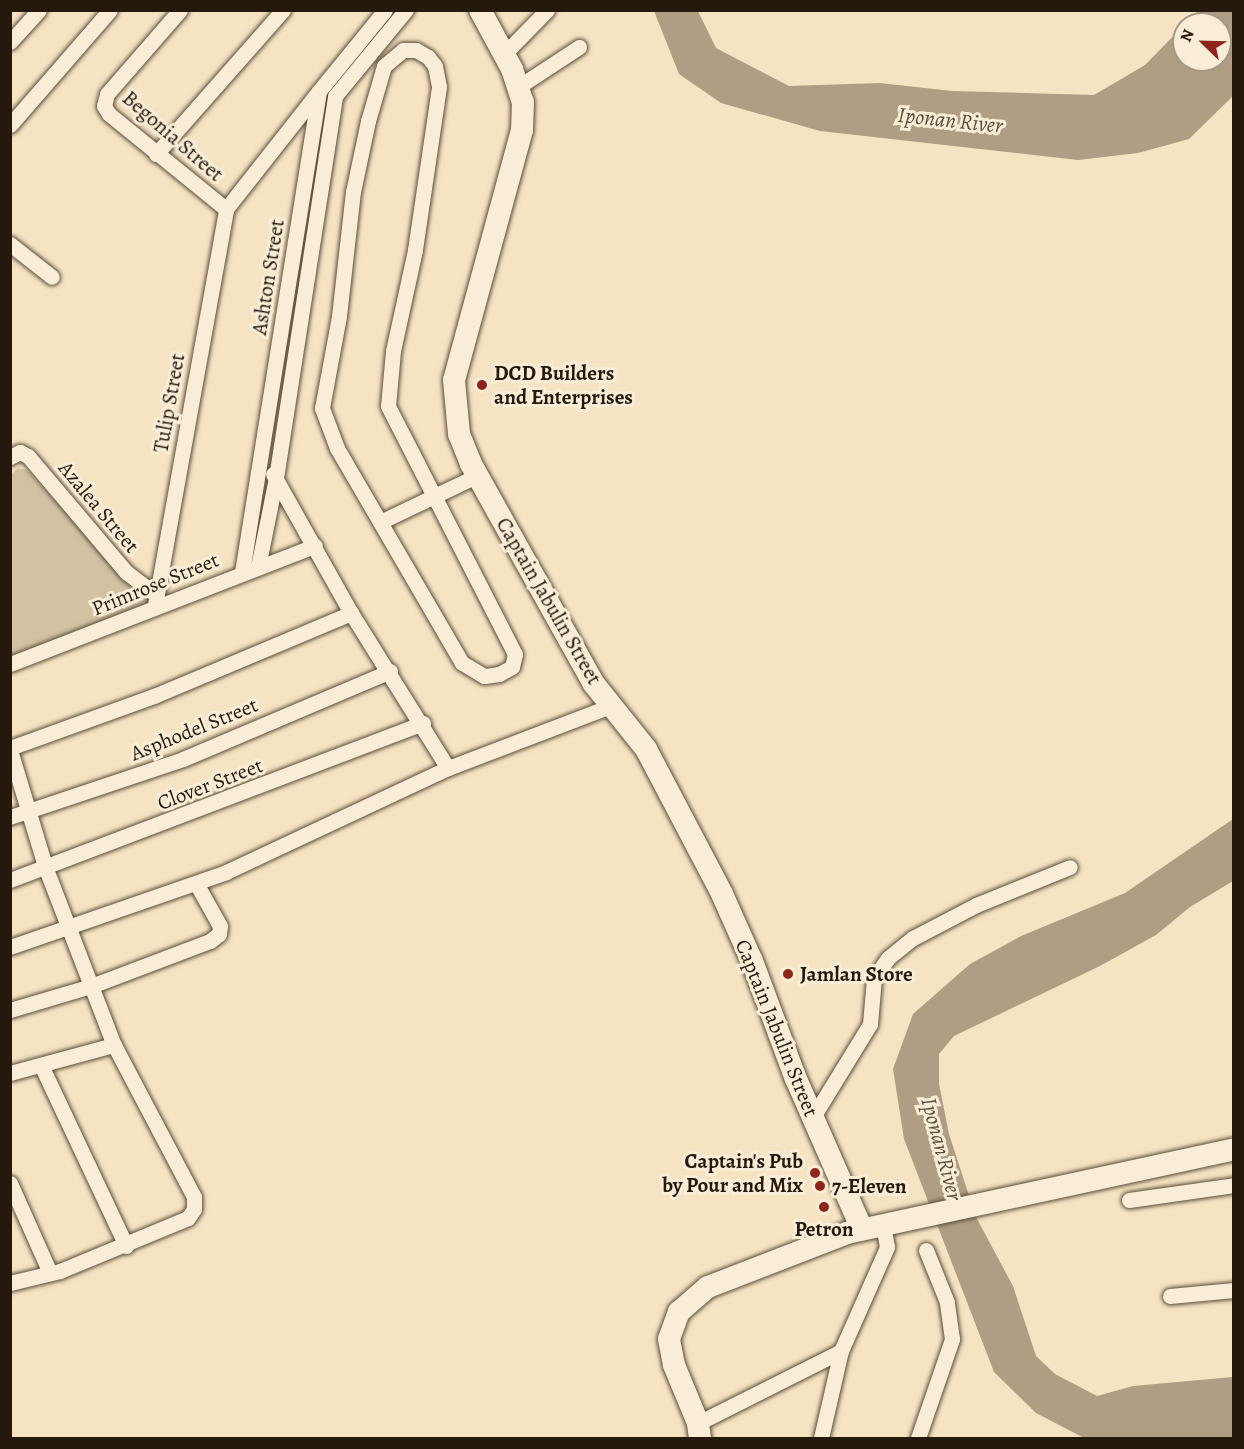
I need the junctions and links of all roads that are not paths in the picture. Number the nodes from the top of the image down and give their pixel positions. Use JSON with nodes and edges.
{"nodes":[{"id":1,"x":39,"y":10,"type":"edge"},
{"id":2,"x":110,"y":10,"type":"edge"},
{"id":3,"x":180,"y":10,"type":"edge"},
{"id":4,"x":283,"y":10,"type":"edge"},
{"id":5,"x":385,"y":10,"type":"edge"},
{"id":6,"x":406,"y":10,"type":"edge"},
{"id":7,"x":480,"y":10,"type":"edge"},
{"id":8,"x":546,"y":10,"type":"edge"},
{"id":9,"x":10,"y":42,"type":"edge"},
{"id":10,"x":579,"y":47,"type":"dead end"},
{"id":11,"x":503,"y":55,"type":"junction"},
{"id":12,"x":518,"y":87,"type":"junction"},
{"id":13,"x":319,"y":91,"type":"junction"},
{"id":14,"x":335,"y":96,"type":"junction"},
{"id":15,"x":10,"y":125,"type":"edge"},
{"id":16,"x":156,"y":153,"type":"junction"},
{"id":17,"x":226,"y":209,"type":"junction"},
{"id":18,"x":10,"y":244,"type":"edge"},
{"id":19,"x":52,"y":277,"type":"dead end"},
{"id":20,"x":10,"y":457,"type":"edge"},
{"id":21,"x":260,"y":460,"type":"junction"},
{"id":22,"x":478,"y":475,"type":"junction"},
{"id":23,"x":276,"y":478,"type":"junction"},
{"id":24,"x":431,"y":496,"type":"junction"},
{"id":25,"x":380,"y":522,"type":"junction"},
{"id":26,"x":315,"y":546,"type":"junction"},
{"id":27,"x":258,"y":567,"type":"junction"},
{"id":28,"x":242,"y":572,"type":"junction"},
{"id":29,"x":155,"y":600,"type":"junction"},
{"id":30,"x":351,"y":613,"type":"junction"},
{"id":31,"x":10,"y":664,"type":"edge"},
{"id":32,"x":390,"y":671,"type":"junction"},
{"id":33,"x":613,"y":705,"type":"junction"},
{"id":34,"x":423,"y":723,"type":"junction"},
{"id":35,"x":10,"y":749,"type":"edge"},
{"id":36,"x":448,"y":768,"type":"junction"},
{"id":37,"x":30,"y":811,"type":"junction"},
{"id":38,"x":10,"y":817,"type":"edge"},
{"id":39,"x":1070,"y":867,"type":"dead end"},
{"id":40,"x":46,"y":869,"type":"junction"},
{"id":41,"x":10,"y":880,"type":"edge"},
{"id":42,"x":196,"y":883,"type":"junction"},
{"id":43,"x":68,"y":928,"type":"junction"},
{"id":44,"x":10,"y":947,"type":"edge"},
{"id":45,"x":91,"y":986,"type":"junction"},
{"id":46,"x":10,"y":1010,"type":"edge"},
{"id":47,"x":114,"y":1045,"type":"junction"},
{"id":48,"x":41,"y":1065,"type":"junction"},
{"id":49,"x":10,"y":1073,"type":"edge"},
{"id":50,"x":813,"y":1117,"type":"junction"},
{"id":51,"x":1233,"y":1149,"type":"edge"},
{"id":52,"x":10,"y":1183,"type":"edge"},
{"id":53,"x":1233,"y":1185,"type":"edge"},
{"id":54,"x":1129,"y":1200,"type":"dead end"},
{"id":55,"x":882,"y":1224,"type":"junction"},
{"id":56,"x":126,"y":1246,"type":"junction"},
{"id":57,"x":926,"y":1250,"type":"dead end"},
{"id":58,"x":50,"y":1273,"type":"junction"},
{"id":59,"x":10,"y":1283,"type":"edge"},
{"id":60,"x":1233,"y":1290,"type":"edge"},
{"id":61,"x":1170,"y":1296,"type":"dead end"},
{"id":62,"x":841,"y":1351,"type":"junction"},
{"id":63,"x":699,"y":1431,"type":"edge"},
{"id":64,"x":821,"y":1438,"type":"edge"},
{"id":65,"x":918,"y":1438,"type":"edge"}],
"edges":[{"from":1,"to":9,"type":"street"},
{"from":2,"to":15,"type":"street"},
{"from":3,"to":16,"type":"street","name":"Begonia Street"},
{"from":4,"to":16,"type":"street"},
{"from":5,"to":13,"type":"street"},
{"from":6,"to":14,"type":"street"},
{"from":7,"to":11,"type":"street","name":"Captain Jabulin Street"},
{"from":8,"to":11,"type":"street"},
{"from":10,"to":12,"type":"street"},
{"from":11,"to":12,"type":"street","name":"Captain Jabulin Street"},
{"from":12,"to":22,"type":"street","name":"Captain Jabulin Street"},
{"from":13,"to":14,"type":"street"},
{"from":13,"to":17,"type":"street"},
{"from":13,"to":21,"type":"street","name":"Ashton Street"},
{"from":14,"to":23,"type":"street","name":"Ashton Street"},
{"from":16,"to":17,"type":"street","name":"Begonia Street"},
{"from":17,"to":29,"type":"street","name":"Tulip Street"},
{"from":18,"to":19,"type":"street"},
{"from":20,"to":29,"type":"street","name":"Azalea Street"},
{"from":21,"to":23,"type":"street"},
{"from":21,"to":28,"type":"street","name":"Ashton Street"},
{"from":22,"to":24,"type":"street"},
{"from":22,"to":33,"type":"street","name":"Captain Jabulin Street"},
{"from":23,"to":26,"type":"street"},
{"from":23,"to":27,"type":"street","name":"Ashton Street"},
{"from":24,"to":25,"type":"street"},
{"from":24,"to":25,"type":"street"},
{"from":24,"to":25,"type":"street"},
{"from":26,"to":27,"type":"street","name":"Primrose Street"},
{"from":26,"to":30,"type":"street"},
{"from":27,"to":28,"type":"street","name":"Primrose Street"},
{"from":28,"to":29,"type":"street","name":"Primrose Street"},
{"from":29,"to":31,"type":"street","name":"Primrose Street"},
{"from":30,"to":32,"type":"street"},
{"from":30,"to":35,"type":"street"},
{"from":32,"to":34,"type":"street"},
{"from":32,"to":37,"type":"street","name":"Asphodel Street"},
{"from":33,"to":36,"type":"street"},
{"from":33,"to":50,"type":"street","name":"Captain Jabulin Street"},
{"from":34,"to":36,"type":"street"},
{"from":34,"to":40,"type":"street","name":"Clover Street"},
{"from":35,"to":37,"type":"street"},
{"from":36,"to":42,"type":"street"},
{"from":37,"to":38,"type":"street","name":"Asphodel Street"},
{"from":37,"to":40,"type":"street"},
{"from":39,"to":50,"type":"street"},
{"from":40,"to":41,"type":"street","name":"Clover Street"},
{"from":40,"to":43,"type":"street"},
{"from":42,"to":43,"type":"street"},
{"from":42,"to":45,"type":"street"},
{"from":43,"to":44,"type":"street"},
{"from":43,"to":45,"type":"street"},
{"from":45,"to":46,"type":"street"},
{"from":45,"to":47,"type":"street"},
{"from":47,"to":48,"type":"street"},
{"from":47,"to":56,"type":"street"},
{"from":48,"to":49,"type":"street"},
{"from":48,"to":56,"type":"street"},
{"from":50,"to":55,"type":"street","name":"Captain Jabulin Street"},
{"from":51,"to":55,"type":"street"},
{"from":52,"to":58,"type":"street"},
{"from":53,"to":54,"type":"street"},
{"from":55,"to":62,"type":"street"},
{"from":55,"to":63,"type":"street"},
{"from":56,"to":58,"type":"street"},
{"from":57,"to":65,"type":"street"},
{"from":58,"to":59,"type":"street"},
{"from":60,"to":61,"type":"street"},
{"from":62,"to":63,"type":"street"},
{"from":62,"to":64,"type":"street"}]}
